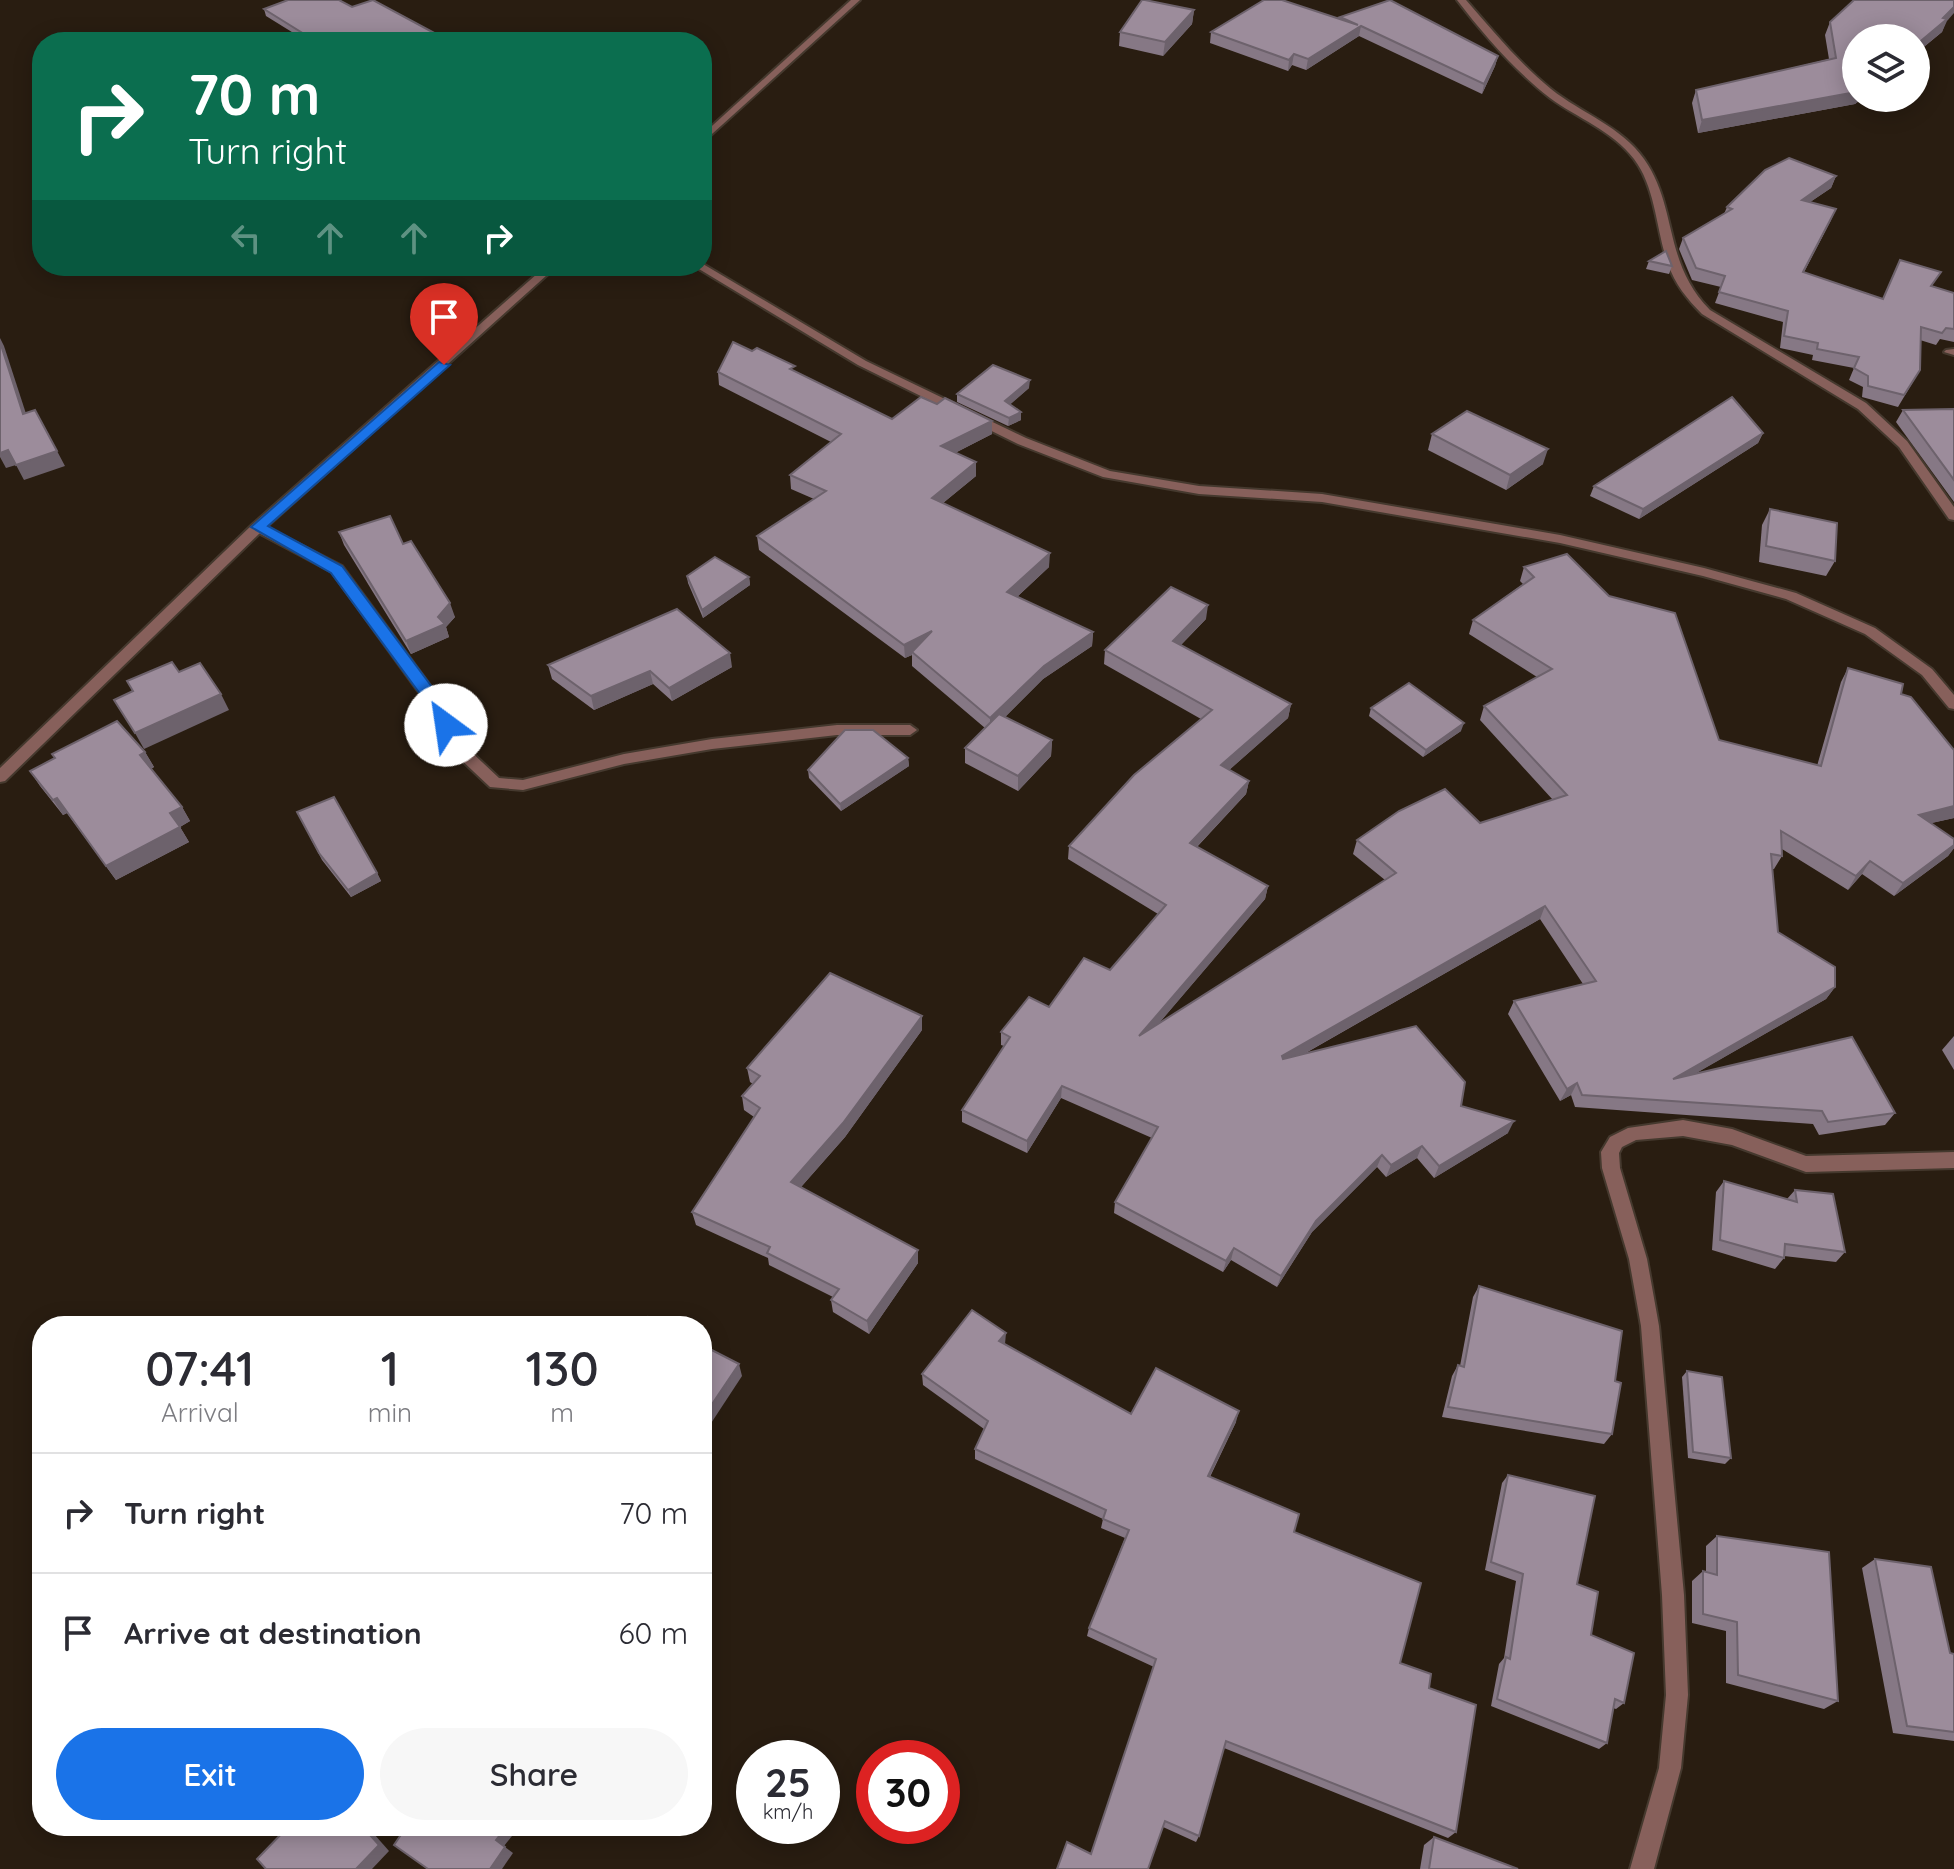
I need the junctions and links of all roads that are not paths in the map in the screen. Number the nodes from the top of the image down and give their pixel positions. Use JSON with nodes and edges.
{"nodes":[{"id":1,"x":856,"y":0,"type":"edge"},
{"id":2,"x":1461,"y":0,"type":"edge"},
{"id":3,"x":712,"y":131,"type":"edge"},
{"id":4,"x":712,"y":274,"type":"edge"},
{"id":5,"x":541,"y":276,"type":"edge"},
{"id":6,"x":1954,"y":516,"type":"edge"},
{"id":7,"x":258,"y":527,"type":"junction"},
{"id":8,"x":1954,"y":704,"type":"edge"},
{"id":9,"x":910,"y":730,"type":"dead end"},
{"id":10,"x":0,"y":777,"type":"edge"},
{"id":11,"x":1954,"y":1160,"type":"edge"},
{"id":12,"x":1642,"y":1869,"type":"edge"}],
"edges":[{"from":1,"to":3,"type":"street"},
{"from":2,"to":6,"type":"street"},
{"from":4,"to":8,"type":"street"},
{"from":5,"to":7,"type":"street"},
{"from":7,"to":9,"type":"street"},
{"from":7,"to":10,"type":"street"},
{"from":11,"to":12,"type":"street"}]}
